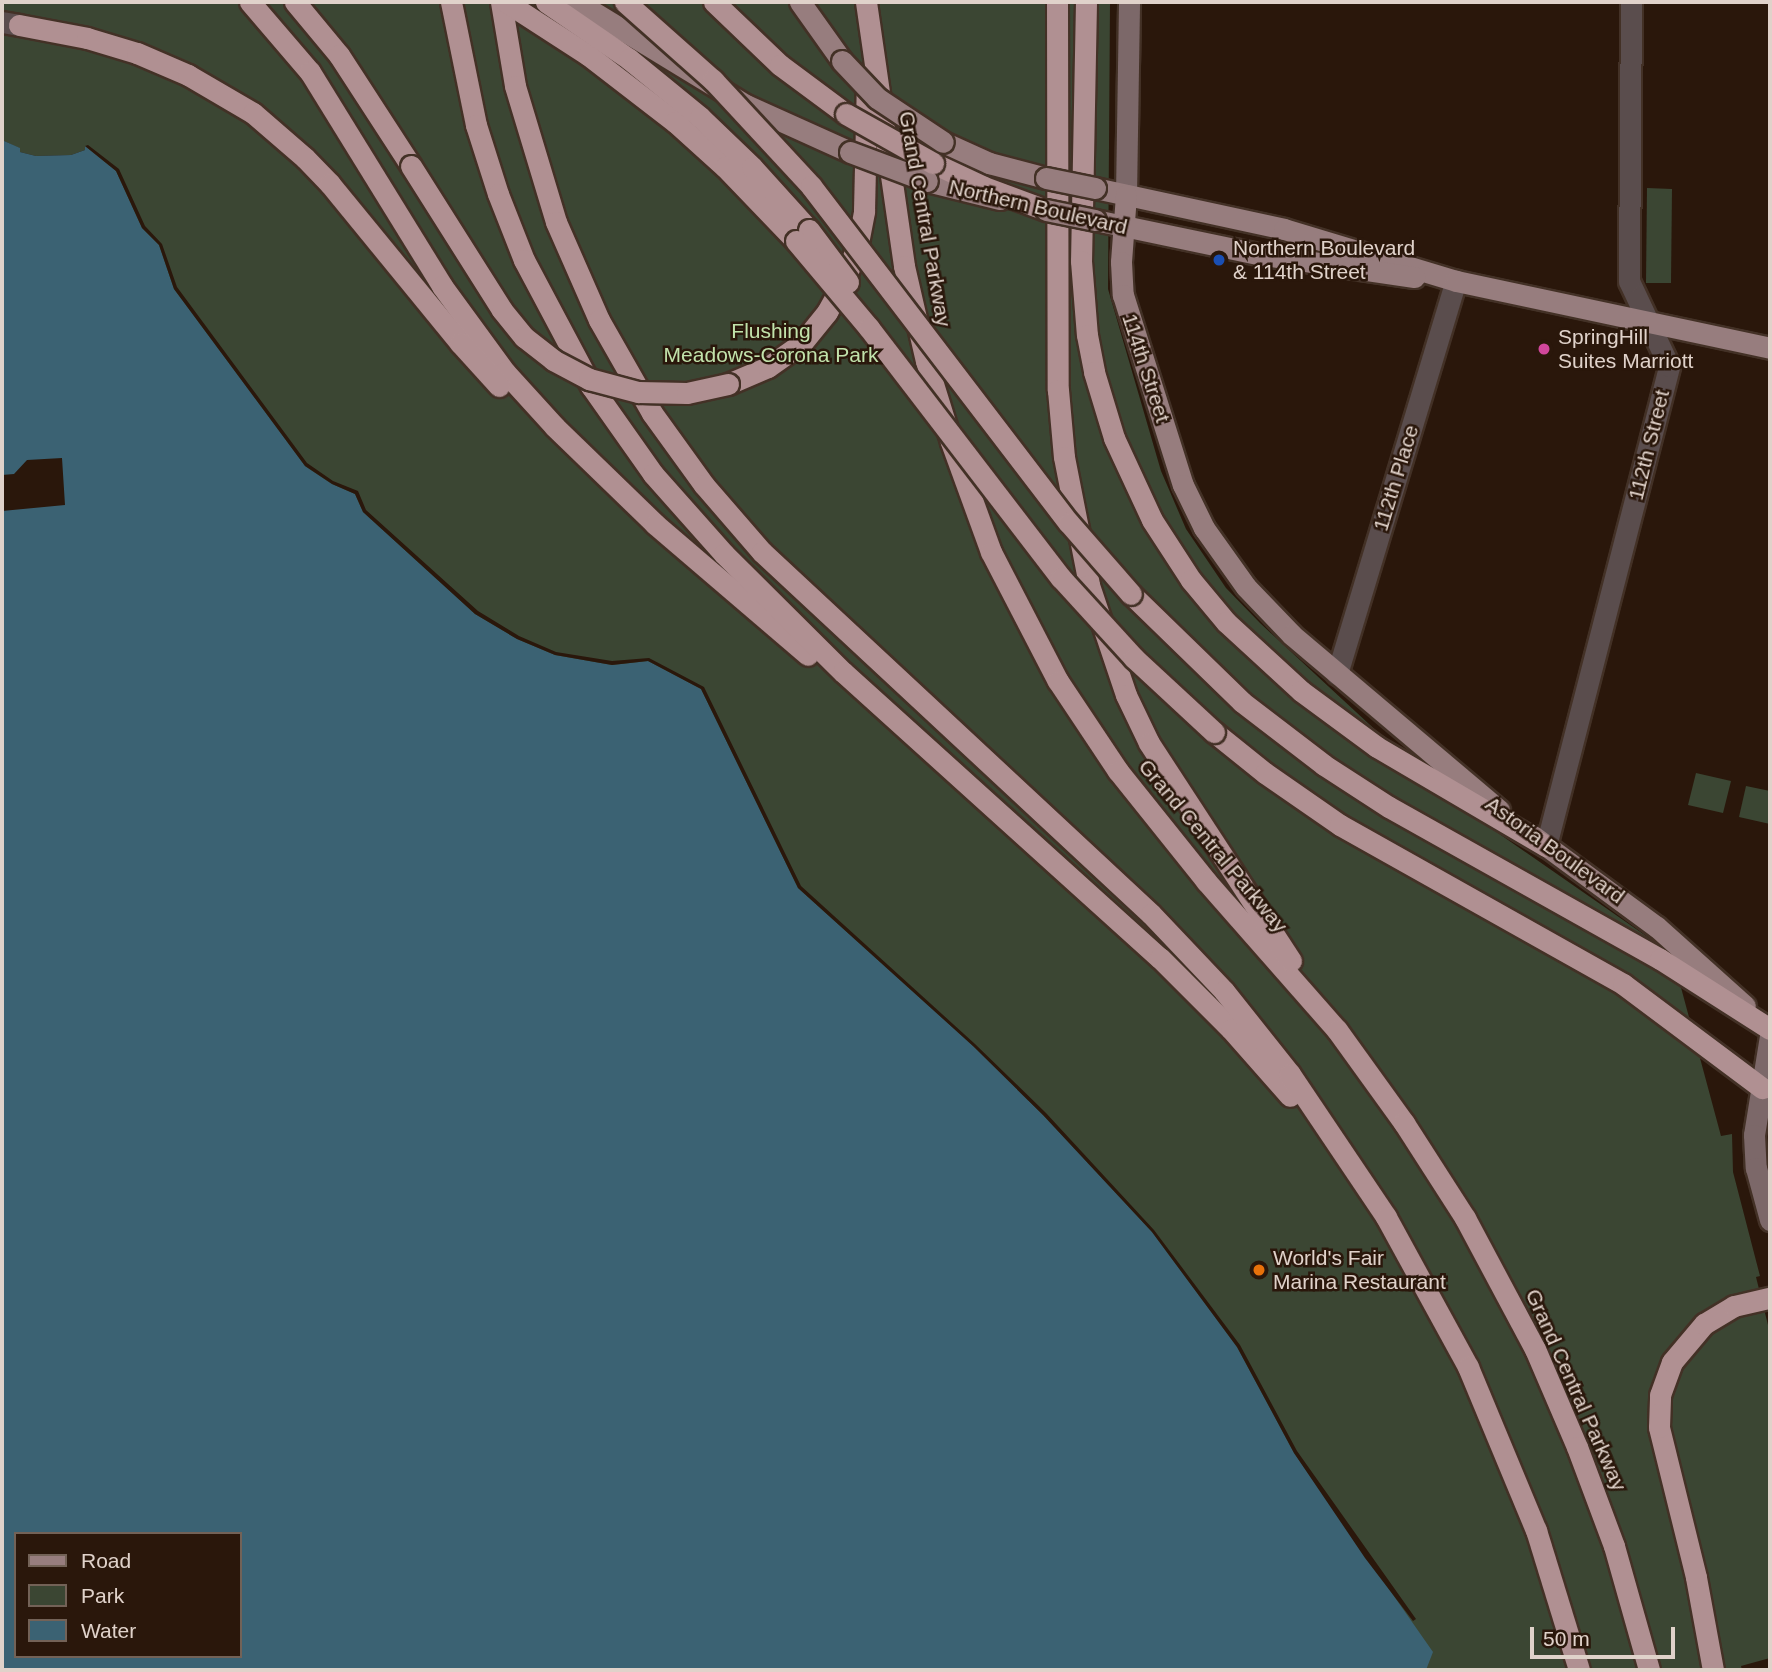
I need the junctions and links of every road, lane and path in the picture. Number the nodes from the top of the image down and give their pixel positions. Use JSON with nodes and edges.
{"nodes":[{"id":1,"x":250,"y":2,"type":"edge"},
{"id":2,"x":295,"y":2,"type":"edge"},
{"id":3,"x":450,"y":2,"type":"edge"},
{"id":4,"x":546,"y":2,"type":"edge"},
{"id":5,"x":577,"y":2,"type":"edge"},
{"id":6,"x":625,"y":2,"type":"edge"},
{"id":7,"x":714,"y":2,"type":"edge"},
{"id":8,"x":800,"y":2,"type":"edge"},
{"id":9,"x":1057,"y":2,"type":"edge"},
{"id":10,"x":1077,"y":2,"type":"edge"},
{"id":11,"x":1086,"y":2,"type":"edge"},
{"id":12,"x":1129,"y":2,"type":"edge"},
{"id":13,"x":1631,"y":2,"type":"edge"},
{"id":14,"x":507,"y":3,"type":"edge"},
{"id":15,"x":867,"y":8,"type":"edge"},
{"id":16,"x":10,"y":23,"type":"edge"},
{"id":17,"x":1082,"y":97,"type":"junction"},
{"id":18,"x":930,"y":172,"type":"junction"},
{"id":19,"x":1126,"y":195,"type":"junction"},
{"id":20,"x":1045,"y":210,"type":"joint"},
{"id":21,"x":1124,"y":227,"type":"junction"},
{"id":22,"x":802,"y":236,"type":"junction"},
{"id":23,"x":1456,"y":281,"type":"junction"},
{"id":24,"x":1651,"y":322,"type":"junction"},
{"id":25,"x":1770,"y":348,"type":"edge"},
{"id":26,"x":655,"y":524,"type":"junction"},
{"id":27,"x":1337,"y":674,"type":"junction"},
{"id":28,"x":947,"y":770,"type":"junction"},
{"id":29,"x":1546,"y":846,"type":"junction"},
{"id":30,"x":1770,"y":1028,"type":"edge"},
{"id":31,"x":1337,"y":1030,"type":"junction"},
{"id":32,"x":1770,"y":1036,"type":"edge"},
{"id":33,"x":1766,"y":1091,"type":"edge"},
{"id":34,"x":1766,"y":1192,"type":"edge"},
{"id":35,"x":1770,"y":1220,"type":"edge"},
{"id":36,"x":1770,"y":1298,"type":"edge"},
{"id":37,"x":1435,"y":1304,"type":"junction"},
{"id":38,"x":1579,"y":1670,"type":"edge"},
{"id":39,"x":1649,"y":1670,"type":"edge"},
{"id":40,"x":1713,"y":1670,"type":"edge"}],
"edges":[{"from":1,"to":26,"type":"highway"},
{"from":2,"to":15,"type":"highway","bridge":true},
{"from":3,"to":28,"type":"highway"},
{"from":4,"to":22,"type":"highway"},
{"from":5,"to":18,"type":"main road","name":"Northern Boulevard","bridge":true},
{"from":6,"to":30,"type":"highway","bridge":true},
{"from":7,"to":18,"type":"highway","bridge":true},
{"from":8,"to":19,"type":"main road","name":"Northern Boulevard","bridge":true},
{"from":9,"to":31,"type":"highway"},
{"from":10,"to":17,"type":"highway"},
{"from":11,"to":17,"type":"highway"},
{"from":12,"to":19,"type":"street","name":"114th Street"},
{"from":13,"to":24,"type":"street","name":"112th Street"},
{"from":14,"to":22,"type":"highway"},
{"from":14,"to":37,"type":"highway"},
{"from":15,"to":31,"type":"highway","name":"Grand Central Parkway"},
{"from":16,"to":26,"type":"highway"},
{"from":17,"to":29,"type":"highway"},
{"from":18,"to":20,"type":"highway"},
{"from":19,"to":21,"type":"main road","name":"114th Street"},
{"from":19,"to":23,"type":"main road","name":"Northern Boulevard"},
{"from":20,"to":21,"type":"main road","name":"Northern Boulevard","bridge":true},
{"from":21,"to":23,"type":"main road","name":"Northern Boulevard"},
{"from":21,"to":27,"type":"main road","name":"114th Street"},
{"from":22,"to":33,"type":"highway","bridge":true},
{"from":23,"to":24,"type":"main road","name":"Northern Boulevard"},
{"from":23,"to":27,"type":"street","name":"112th Place"},
{"from":24,"to":25,"type":"main road","name":"Northern Boulevard"},
{"from":24,"to":29,"type":"street","name":"112th Street"},
{"from":26,"to":28,"type":"highway"},
{"from":27,"to":29,"type":"main road","name":"Astoria Boulevard"},
{"from":28,"to":37,"type":"highway"},
{"from":29,"to":30,"type":"main road","name":"Astoria Boulevard"},
{"from":31,"to":39,"type":"highway","name":"Grand Central Parkway"},
{"from":32,"to":33,"type":"street"},
{"from":33,"to":34,"type":"street"},
{"from":34,"to":35,"type":"street"},
{"from":36,"to":40,"type":"highway"},
{"from":37,"to":38,"type":"highway"}]}
